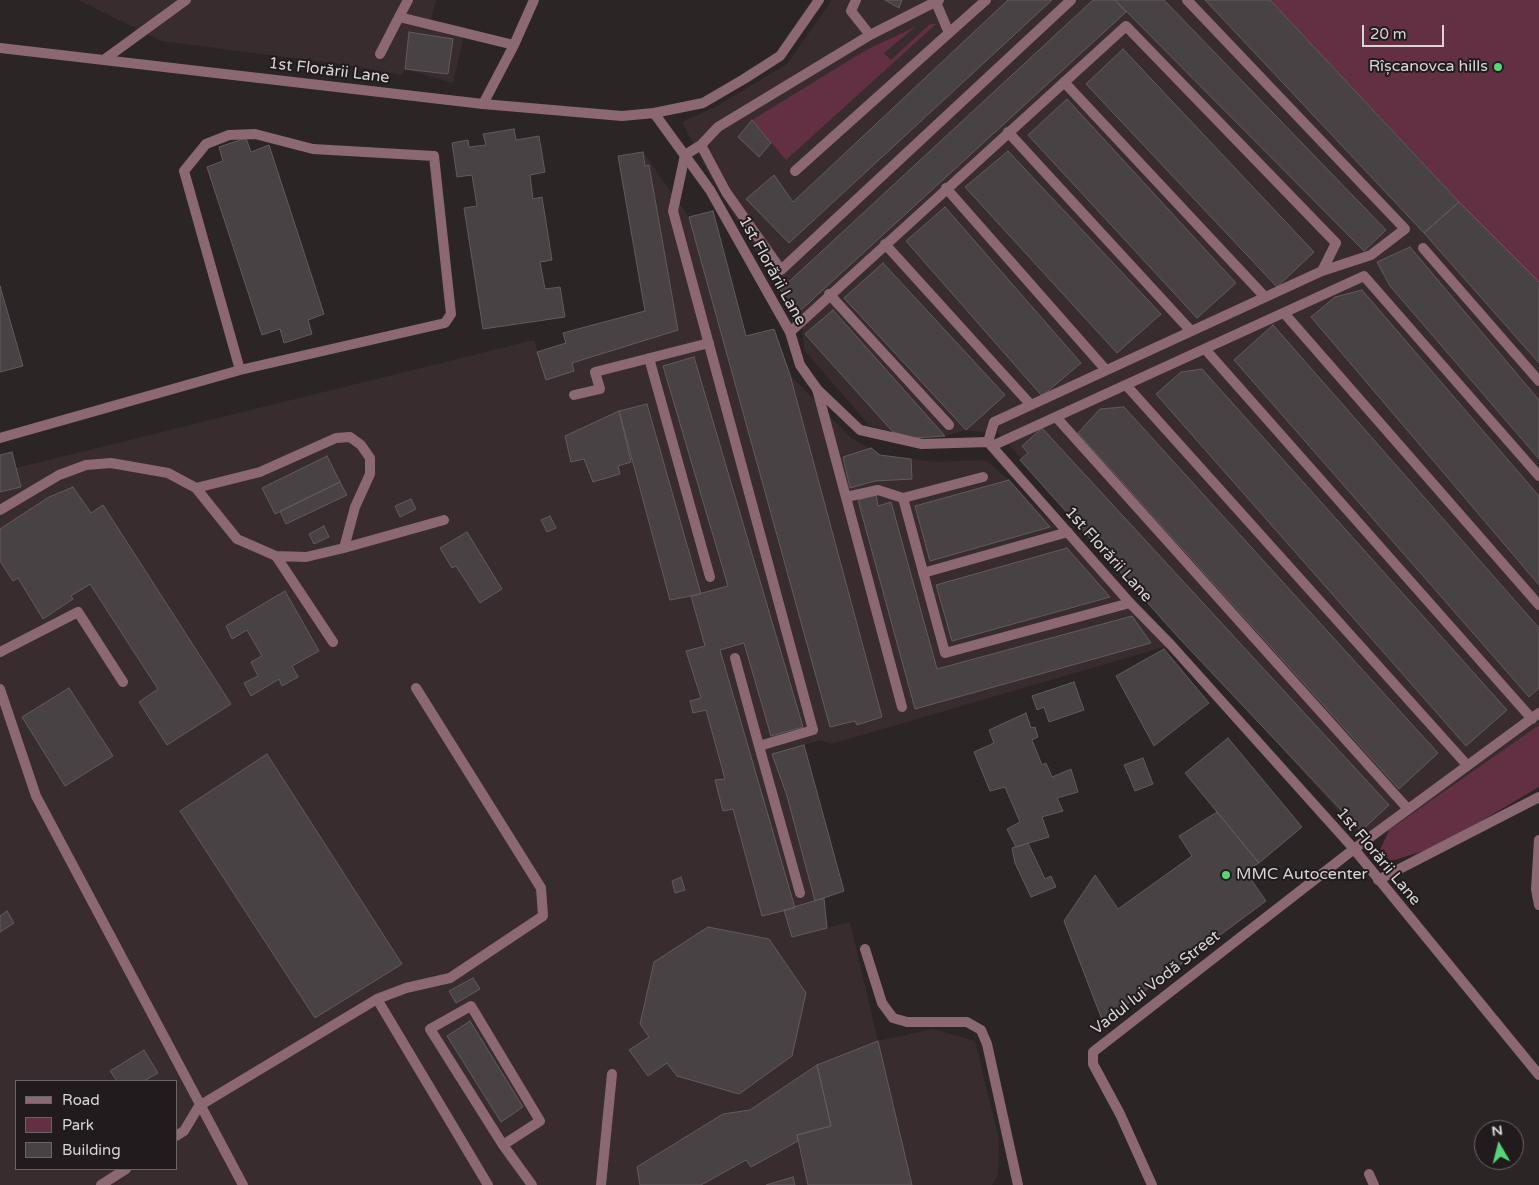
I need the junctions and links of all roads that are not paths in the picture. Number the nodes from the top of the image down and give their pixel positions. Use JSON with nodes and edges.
{"nodes":[{"id":1,"x":186,"y":0,"type":"edge"},
{"id":2,"x":408,"y":0,"type":"edge"},
{"id":3,"x":534,"y":0,"type":"edge"},
{"id":4,"x":819,"y":0,"type":"edge"},
{"id":5,"x":856,"y":0,"type":"edge"},
{"id":6,"x":986,"y":0,"type":"edge"},
{"id":7,"x":1071,"y":0,"type":"edge"},
{"id":8,"x":1187,"y":0,"type":"edge"},
{"id":9,"x":937,"y":1,"type":"edge"},
{"id":10,"x":399,"y":18,"type":"junction"},
{"id":11,"x":948,"y":33,"type":"junction"},
{"id":12,"x":870,"y":35,"type":"junction"},
{"id":13,"x":514,"y":45,"type":"junction"},
{"id":14,"x":0,"y":48,"type":"edge"},
{"id":15,"x":380,"y":54,"type":"dead end"},
{"id":16,"x":105,"y":59,"type":"junction"},
{"id":17,"x":1064,"y":82,"type":"junction"},
{"id":18,"x":483,"y":104,"type":"junction"},
{"id":19,"x":654,"y":113,"type":"junction"},
{"id":20,"x":1008,"y":132,"type":"junction"},
{"id":21,"x":701,"y":145,"type":"junction"},
{"id":22,"x":685,"y":155,"type":"junction"},
{"id":23,"x":795,"y":171,"type":"dead end"},
{"id":24,"x":946,"y":188,"type":"junction"},
{"id":25,"x":885,"y":244,"type":"junction"},
{"id":26,"x":1423,"y":248,"type":"dead end"},
{"id":27,"x":1322,"y":271,"type":"junction"},
{"id":28,"x":829,"y":294,"type":"junction"},
{"id":29,"x":1265,"y":297,"type":"junction"},
{"id":30,"x":1284,"y":313,"type":"junction"},
{"id":31,"x":1191,"y":331,"type":"junction"},
{"id":32,"x":790,"y":332,"type":"junction"},
{"id":33,"x":709,"y":343,"type":"junction"},
{"id":34,"x":1205,"y":349,"type":"junction"},
{"id":35,"x":649,"y":358,"type":"junction"},
{"id":36,"x":240,"y":370,"type":"junction"},
{"id":37,"x":1106,"y":370,"type":"junction"},
{"id":38,"x":1539,"y":381,"type":"edge"},
{"id":39,"x":1126,"y":385,"type":"junction"},
{"id":40,"x":817,"y":390,"type":"junction"},
{"id":41,"x":574,"y":395,"type":"dead end"},
{"id":42,"x":1031,"y":405,"type":"junction"},
{"id":43,"x":1056,"y":417,"type":"junction"},
{"id":44,"x":950,"y":425,"type":"dead end"},
{"id":45,"x":0,"y":438,"type":"edge"},
{"id":46,"x":990,"y":444,"type":"junction"},
{"id":47,"x":1539,"y":476,"type":"edge"},
{"id":48,"x":983,"y":477,"type":"dead end"},
{"id":49,"x":196,"y":488,"type":"junction"},
{"id":50,"x":846,"y":497,"type":"junction"},
{"id":51,"x":903,"y":498,"type":"junction"},
{"id":52,"x":0,"y":510,"type":"edge"},
{"id":53,"x":444,"y":520,"type":"dead end"},
{"id":54,"x":1068,"y":532,"type":"junction"},
{"id":55,"x":344,"y":548,"type":"junction"},
{"id":56,"x":276,"y":556,"type":"junction"},
{"id":57,"x":923,"y":573,"type":"junction"},
{"id":58,"x":710,"y":577,"type":"dead end"},
{"id":59,"x":1130,"y":603,"type":"junction"},
{"id":60,"x":1539,"y":605,"type":"edge"},
{"id":61,"x":333,"y":642,"type":"dead end"},
{"id":62,"x":0,"y":652,"type":"edge"},
{"id":63,"x":735,"y":658,"type":"dead end"},
{"id":64,"x":123,"y":682,"type":"dead end"},
{"id":65,"x":416,"y":688,"type":"dead end"},
{"id":66,"x":0,"y":689,"type":"edge"},
{"id":67,"x":902,"y":707,"type":"dead end"},
{"id":68,"x":1535,"y":716,"type":"edge"},
{"id":69,"x":759,"y":746,"type":"junction"},
{"id":70,"x":1466,"y":765,"type":"junction"},
{"id":71,"x":1539,"y":796,"type":"edge"},
{"id":72,"x":1407,"y":808,"type":"junction"},
{"id":73,"x":1539,"y":840,"type":"edge"},
{"id":74,"x":1354,"y":849,"type":"junction"},
{"id":75,"x":1378,"y":880,"type":"junction"},
{"id":76,"x":800,"y":892,"type":"dead end"},
{"id":77,"x":1539,"y":905,"type":"edge"},
{"id":78,"x":865,"y":949,"type":"dead end"},
{"id":79,"x":377,"y":1000,"type":"junction"},
{"id":80,"x":612,"y":1074,"type":"dead end"},
{"id":81,"x":1539,"y":1075,"type":"edge"},
{"id":82,"x":200,"y":1106,"type":"junction"},
{"id":83,"x":178,"y":1135,"type":"edge"},
{"id":84,"x":503,"y":1145,"type":"junction"},
{"id":85,"x":124,"y":1170,"type":"edge"},
{"id":86,"x":1369,"y":1174,"type":"dead end"},
{"id":87,"x":101,"y":1185,"type":"edge"},
{"id":88,"x":243,"y":1185,"type":"edge"},
{"id":89,"x":488,"y":1185,"type":"edge"},
{"id":90,"x":532,"y":1185,"type":"edge"},
{"id":91,"x":601,"y":1185,"type":"edge"},
{"id":92,"x":1018,"y":1185,"type":"edge"},
{"id":93,"x":1152,"y":1185,"type":"edge"},
{"id":94,"x":1374,"y":1185,"type":"edge"}],
"edges":[{"from":1,"to":16,"type":"street"},
{"from":2,"to":10,"type":"street"},
{"from":3,"to":13,"type":"street"},
{"from":4,"to":19,"type":"street","name":"1st Florării Lane"},
{"from":5,"to":12,"type":"street"},
{"from":6,"to":11,"type":"street"},
{"from":7,"to":21,"type":"street"},
{"from":8,"to":27,"type":"street"},
{"from":9,"to":11,"type":"street"},
{"from":9,"to":12,"type":"street"},
{"from":10,"to":13,"type":"street"},
{"from":10,"to":15,"type":"street"},
{"from":11,"to":23,"type":"street"},
{"from":12,"to":21,"type":"street"},
{"from":13,"to":18,"type":"street"},
{"from":14,"to":16,"type":"street","name":"1st Florării Lane"},
{"from":16,"to":18,"type":"street","name":"1st Florării Lane"},
{"from":17,"to":20,"type":"street"},
{"from":17,"to":27,"type":"street"},
{"from":17,"to":29,"type":"street"},
{"from":18,"to":19,"type":"street","name":"1st Florării Lane"},
{"from":19,"to":22,"type":"street","name":"1st Florării Lane"},
{"from":20,"to":24,"type":"street"},
{"from":20,"to":31,"type":"street"},
{"from":21,"to":22,"type":"street"},
{"from":22,"to":32,"type":"street","name":"1st Florării Lane"},
{"from":22,"to":33,"type":"street"},
{"from":24,"to":25,"type":"street"},
{"from":24,"to":37,"type":"street"},
{"from":25,"to":28,"type":"street"},
{"from":25,"to":42,"type":"street"},
{"from":26,"to":38,"type":"street"},
{"from":27,"to":29,"type":"street"},
{"from":28,"to":32,"type":"street"},
{"from":28,"to":44,"type":"street"},
{"from":29,"to":31,"type":"street"},
{"from":30,"to":34,"type":"street"},
{"from":30,"to":47,"type":"street"},
{"from":30,"to":60,"type":"street"},
{"from":31,"to":37,"type":"street"},
{"from":32,"to":40,"type":"street","name":"1st Florării Lane"},
{"from":33,"to":35,"type":"street"},
{"from":33,"to":69,"type":"street"},
{"from":34,"to":39,"type":"street"},
{"from":34,"to":68,"type":"street"},
{"from":35,"to":41,"type":"street"},
{"from":35,"to":58,"type":"street"},
{"from":36,"to":36,"type":"street"},
{"from":36,"to":45,"type":"street"},
{"from":37,"to":42,"type":"street"},
{"from":39,"to":43,"type":"street"},
{"from":39,"to":70,"type":"street"},
{"from":40,"to":46,"type":"street","name":"1st Florării Lane"},
{"from":40,"to":50,"type":"street"},
{"from":42,"to":46,"type":"street"},
{"from":43,"to":46,"type":"street"},
{"from":43,"to":72,"type":"street"},
{"from":46,"to":54,"type":"street","name":"1st Florării Lane"},
{"from":48,"to":51,"type":"street"},
{"from":49,"to":52,"type":"street"},
{"from":49,"to":55,"type":"street"},
{"from":49,"to":56,"type":"street"},
{"from":50,"to":51,"type":"street"},
{"from":50,"to":67,"type":"street"},
{"from":51,"to":57,"type":"street"},
{"from":53,"to":55,"type":"street"},
{"from":54,"to":57,"type":"street"},
{"from":54,"to":59,"type":"street","name":"1st Florării Lane"},
{"from":55,"to":56,"type":"street"},
{"from":56,"to":61,"type":"street"},
{"from":57,"to":59,"type":"street"},
{"from":59,"to":74,"type":"street","name":"1st Florării Lane"},
{"from":62,"to":64,"type":"street"},
{"from":63,"to":69,"type":"street"},
{"from":65,"to":79,"type":"street"},
{"from":66,"to":82,"type":"street"},
{"from":68,"to":70,"type":"street"},
{"from":69,"to":76,"type":"street"},
{"from":70,"to":72,"type":"street"},
{"from":71,"to":75,"type":"street"},
{"from":72,"to":74,"type":"street"},
{"from":73,"to":77,"type":"street"},
{"from":74,"to":75,"type":"street","name":"1st Florării Lane"},
{"from":74,"to":93,"type":"street","name":"Vadul lui Vodă Street"},
{"from":75,"to":81,"type":"street","name":"1st Florării Lane"},
{"from":78,"to":92,"type":"street"},
{"from":79,"to":82,"type":"street"},
{"from":79,"to":89,"type":"street"},
{"from":80,"to":91,"type":"street"},
{"from":82,"to":83,"type":"street"},
{"from":82,"to":88,"type":"street"},
{"from":84,"to":84,"type":"street"},
{"from":84,"to":90,"type":"street"},
{"from":85,"to":87,"type":"street"},
{"from":86,"to":94,"type":"street"}]}
